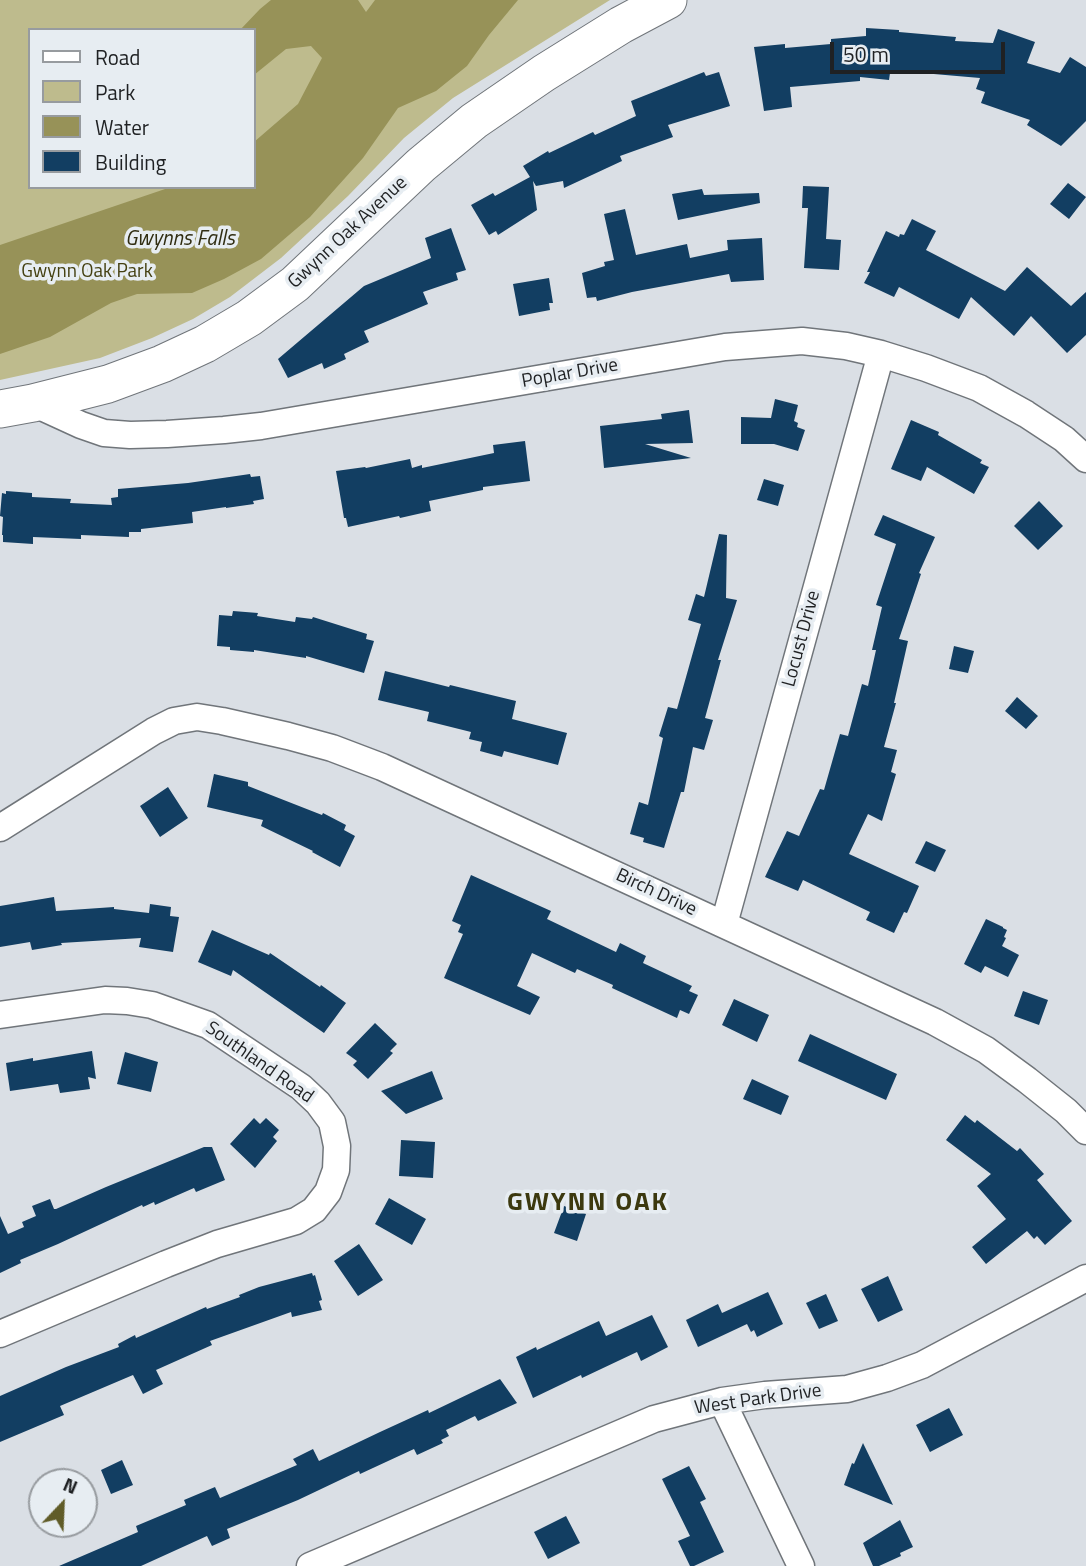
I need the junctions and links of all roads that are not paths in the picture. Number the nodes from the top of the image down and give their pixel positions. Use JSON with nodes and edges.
{"nodes":[{"id":1,"x":668,"y":0,"type":"edge"},
{"id":2,"x":881,"y":354,"type":"junction"},
{"id":3,"x":17,"y":406,"type":"edge"},
{"id":4,"x":1086,"y":458,"type":"edge"},
{"id":5,"x":0,"y":828,"type":"edge"},
{"id":6,"x":724,"y":925,"type":"junction"},
{"id":7,"x":0,"y":1015,"type":"edge"},
{"id":8,"x":1086,"y":1131,"type":"edge"},
{"id":9,"x":1086,"y":1278,"type":"edge"},
{"id":10,"x":0,"y":1334,"type":"edge"},
{"id":11,"x":722,"y":1401,"type":"junction"},
{"id":12,"x":310,"y":1566,"type":"edge"},
{"id":13,"x":802,"y":1566,"type":"edge"}],
"edges":[{"from":1,"to":3,"type":"main road","name":"Gwynn Oak Avenue"},
{"from":2,"to":3,"type":"street","name":"Poplar Drive"},
{"from":2,"to":4,"type":"street","name":"Poplar Drive"},
{"from":2,"to":6,"type":"street","name":"Locust Drive"},
{"from":5,"to":6,"type":"street","name":"Birch Drive"},
{"from":6,"to":8,"type":"street","name":"Birch Drive"},
{"from":7,"to":10,"type":"street","name":"Southland Road"},
{"from":9,"to":11,"type":"street","name":"West Park Drive"},
{"from":11,"to":12,"type":"street","name":"West Park Drive"},
{"from":11,"to":13,"type":"street"}]}
